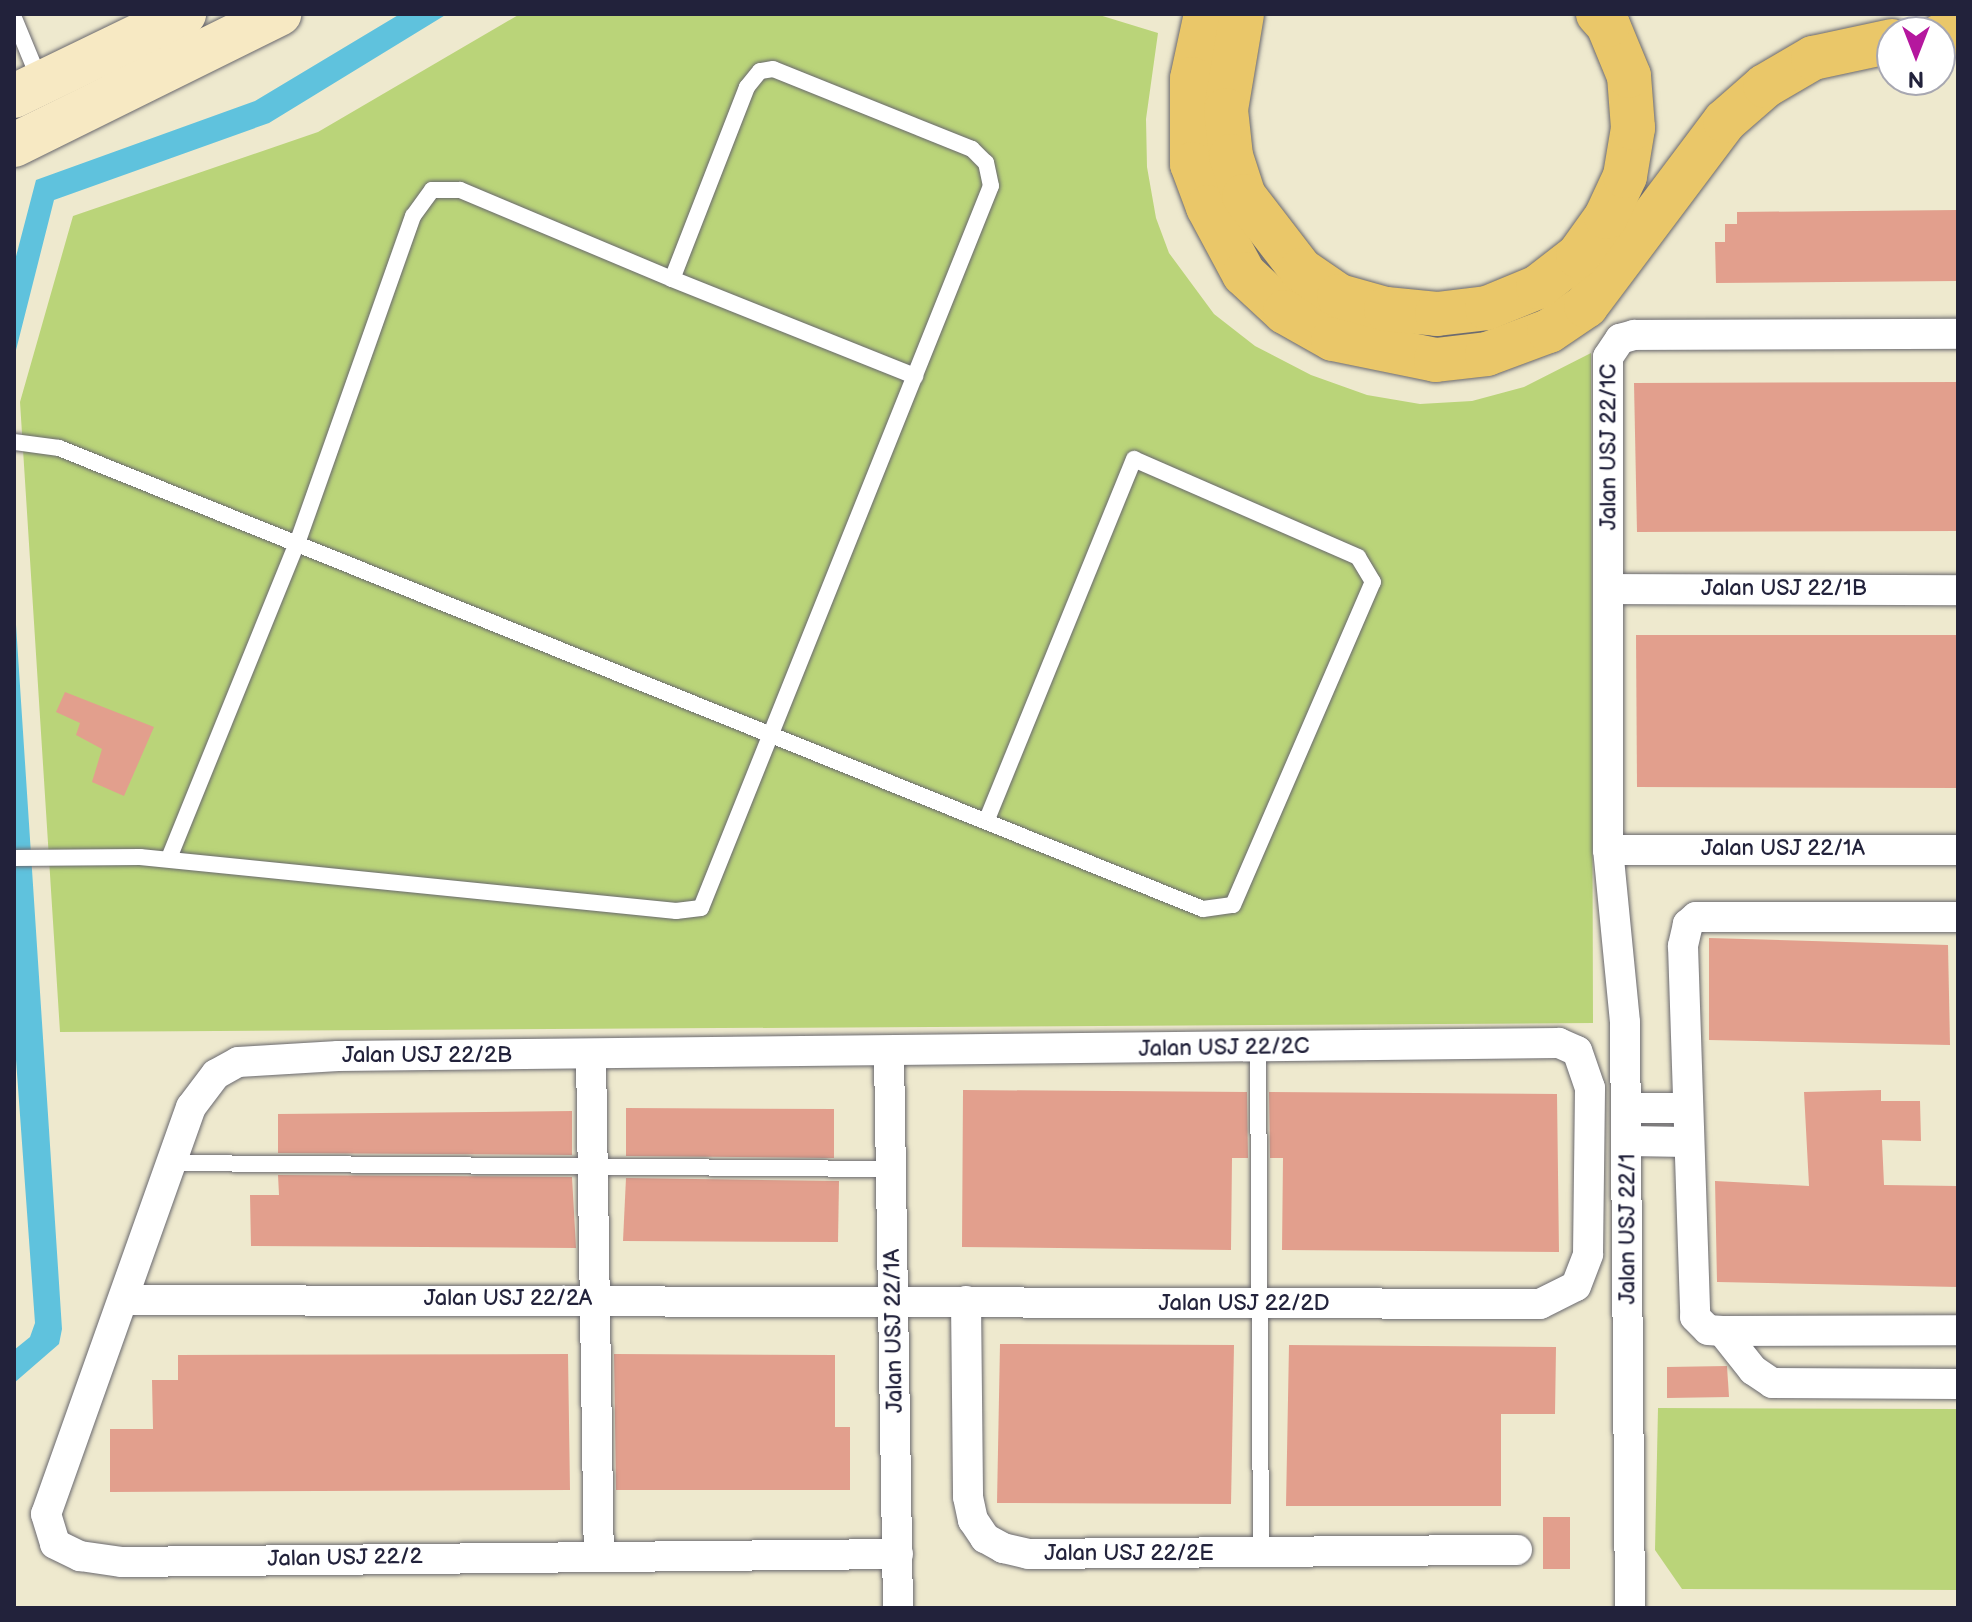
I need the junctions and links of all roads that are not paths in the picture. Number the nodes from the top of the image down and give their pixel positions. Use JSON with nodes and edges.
{"nodes":[{"id":1,"x":184,"y":14,"type":"edge"},
{"id":2,"x":279,"y":14,"type":"edge"},
{"id":3,"x":1206,"y":14,"type":"edge"},
{"id":4,"x":1242,"y":14,"type":"edge"},
{"id":5,"x":1598,"y":14,"type":"edge"},
{"id":6,"x":14,"y":18,"type":"edge"},
{"id":7,"x":1876,"y":44,"type":"edge"},
{"id":8,"x":27,"y":89,"type":"edge"},
{"id":9,"x":14,"y":145,"type":"edge"},
{"id":10,"x":1226,"y":202,"type":"junction"},
{"id":11,"x":672,"y":279,"type":"junction"},
{"id":12,"x":1958,"y":334,"type":"edge"},
{"id":13,"x":915,"y":376,"type":"junction"},
{"id":14,"x":15,"y":442,"type":"edge"},
{"id":15,"x":297,"y":543,"type":"junction"},
{"id":16,"x":1610,"y":589,"type":"junction"},
{"id":17,"x":1958,"y":590,"type":"edge"},
{"id":18,"x":773,"y":735,"type":"junction"},
{"id":19,"x":986,"y":821,"type":"junction"},
{"id":20,"x":1608,"y":850,"type":"junction"},
{"id":21,"x":1958,"y":850,"type":"edge"},
{"id":22,"x":14,"y":858,"type":"edge"},
{"id":23,"x":169,"y":859,"type":"junction"},
{"id":24,"x":1958,"y":917,"type":"edge"},
{"id":25,"x":1258,"y":1047,"type":"junction"},
{"id":26,"x":889,"y":1054,"type":"junction"},
{"id":27,"x":591,"y":1056,"type":"junction"},
{"id":28,"x":1627,"y":1108,"type":"junction"},
{"id":29,"x":1687,"y":1108,"type":"junction"},
{"id":30,"x":1627,"y":1141,"type":"junction"},
{"id":31,"x":1688,"y":1142,"type":"junction"},
{"id":32,"x":171,"y":1163,"type":"junction"},
{"id":33,"x":593,"y":1169,"type":"junction"},
{"id":34,"x":891,"y":1169,"type":"junction"},
{"id":35,"x":1584,"y":1274,"type":"joint"},
{"id":36,"x":595,"y":1299,"type":"junction"},
{"id":37,"x":124,"y":1300,"type":"junction"},
{"id":38,"x":966,"y":1301,"type":"junction"},
{"id":39,"x":893,"y":1304,"type":"junction"},
{"id":40,"x":1261,"y":1305,"type":"junction"},
{"id":41,"x":1958,"y":1330,"type":"edge"},
{"id":42,"x":1722,"y":1331,"type":"junction"},
{"id":43,"x":1958,"y":1384,"type":"edge"},
{"id":44,"x":1517,"y":1550,"type":"dead end"},
{"id":45,"x":1261,"y":1553,"type":"junction"},
{"id":46,"x":898,"y":1554,"type":"junction"},
{"id":47,"x":599,"y":1555,"type":"junction"},
{"id":48,"x":898,"y":1608,"type":"edge"},
{"id":49,"x":1630,"y":1608,"type":"edge"}],
"edges":[{"from":1,"to":8,"type":"street"},
{"from":2,"to":9,"type":"street"},
{"from":3,"to":10,"type":"highway"},
{"from":4,"to":10,"type":"highway"},
{"from":5,"to":10,"type":"highway"},
{"from":6,"to":8,"type":"lane"},
{"from":7,"to":10,"type":"highway"},
{"from":11,"to":13,"type":"lane"},
{"from":11,"to":13,"type":"lane"},
{"from":11,"to":15,"type":"lane"},
{"from":12,"to":16,"type":"street","name":"Jalan USJ 22/1C"},
{"from":13,"to":18,"type":"lane"},
{"from":14,"to":15,"type":"lane"},
{"from":15,"to":18,"type":"lane"},
{"from":15,"to":23,"type":"lane"},
{"from":16,"to":17,"type":"street","name":"Jalan USJ 22/1B"},
{"from":16,"to":20,"type":"street","name":"Jalan USJ 22/1C"},
{"from":18,"to":19,"type":"lane"},
{"from":18,"to":23,"type":"lane"},
{"from":19,"to":19,"type":"lane"},
{"from":20,"to":21,"type":"street","name":"Jalan USJ 22/1A"},
{"from":20,"to":28,"type":"street","name":"Jalan USJ 22/1"},
{"from":22,"to":23,"type":"lane"},
{"from":24,"to":29,"type":"street"},
{"from":25,"to":26,"type":"street","name":"Jalan USJ 22/2C"},
{"from":25,"to":35,"type":"street","name":"Jalan USJ 22/2C"},
{"from":25,"to":40,"type":"lane"},
{"from":26,"to":27,"type":"street","name":"Jalan USJ 22/2B"},
{"from":26,"to":34,"type":"street","name":"Jalan USJ 22/1A"},
{"from":27,"to":32,"type":"street","name":"Jalan USJ 22/2B"},
{"from":27,"to":33,"type":"street"},
{"from":28,"to":29,"type":"street"},
{"from":28,"to":30,"type":"street","name":"Jalan USJ 22/1"},
{"from":29,"to":31,"type":"street"},
{"from":30,"to":31,"type":"street"},
{"from":30,"to":49,"type":"street","name":"Jalan USJ 22/1"},
{"from":31,"to":42,"type":"street"},
{"from":32,"to":33,"type":"lane"},
{"from":32,"to":37,"type":"street","name":"Jalan USJ 22/2B"},
{"from":33,"to":34,"type":"lane"},
{"from":33,"to":36,"type":"street"},
{"from":34,"to":39,"type":"street","name":"Jalan USJ 22/1A"},
{"from":35,"to":40,"type":"street","name":"Jalan USJ 22/2D"},
{"from":36,"to":37,"type":"street","name":"Jalan USJ 22/2A"},
{"from":36,"to":39,"type":"street","name":"Jalan USJ 22/2A"},
{"from":36,"to":47,"type":"street"},
{"from":37,"to":47,"type":"street","name":"Jalan USJ 22/2"},
{"from":38,"to":39,"type":"street","name":"Jalan USJ 22/2D"},
{"from":38,"to":40,"type":"street","name":"Jalan USJ 22/2D"},
{"from":38,"to":45,"type":"street","name":"Jalan USJ 22/2E"},
{"from":39,"to":46,"type":"street","name":"Jalan USJ 22/1A"},
{"from":40,"to":45,"type":"lane"},
{"from":41,"to":42,"type":"street"},
{"from":42,"to":43,"type":"street"},
{"from":44,"to":45,"type":"street","name":"Jalan USJ 22/2E"},
{"from":46,"to":47,"type":"street","name":"Jalan USJ 22/2"},
{"from":46,"to":48,"type":"street","name":"Jalan USJ 22/1A"}]}
